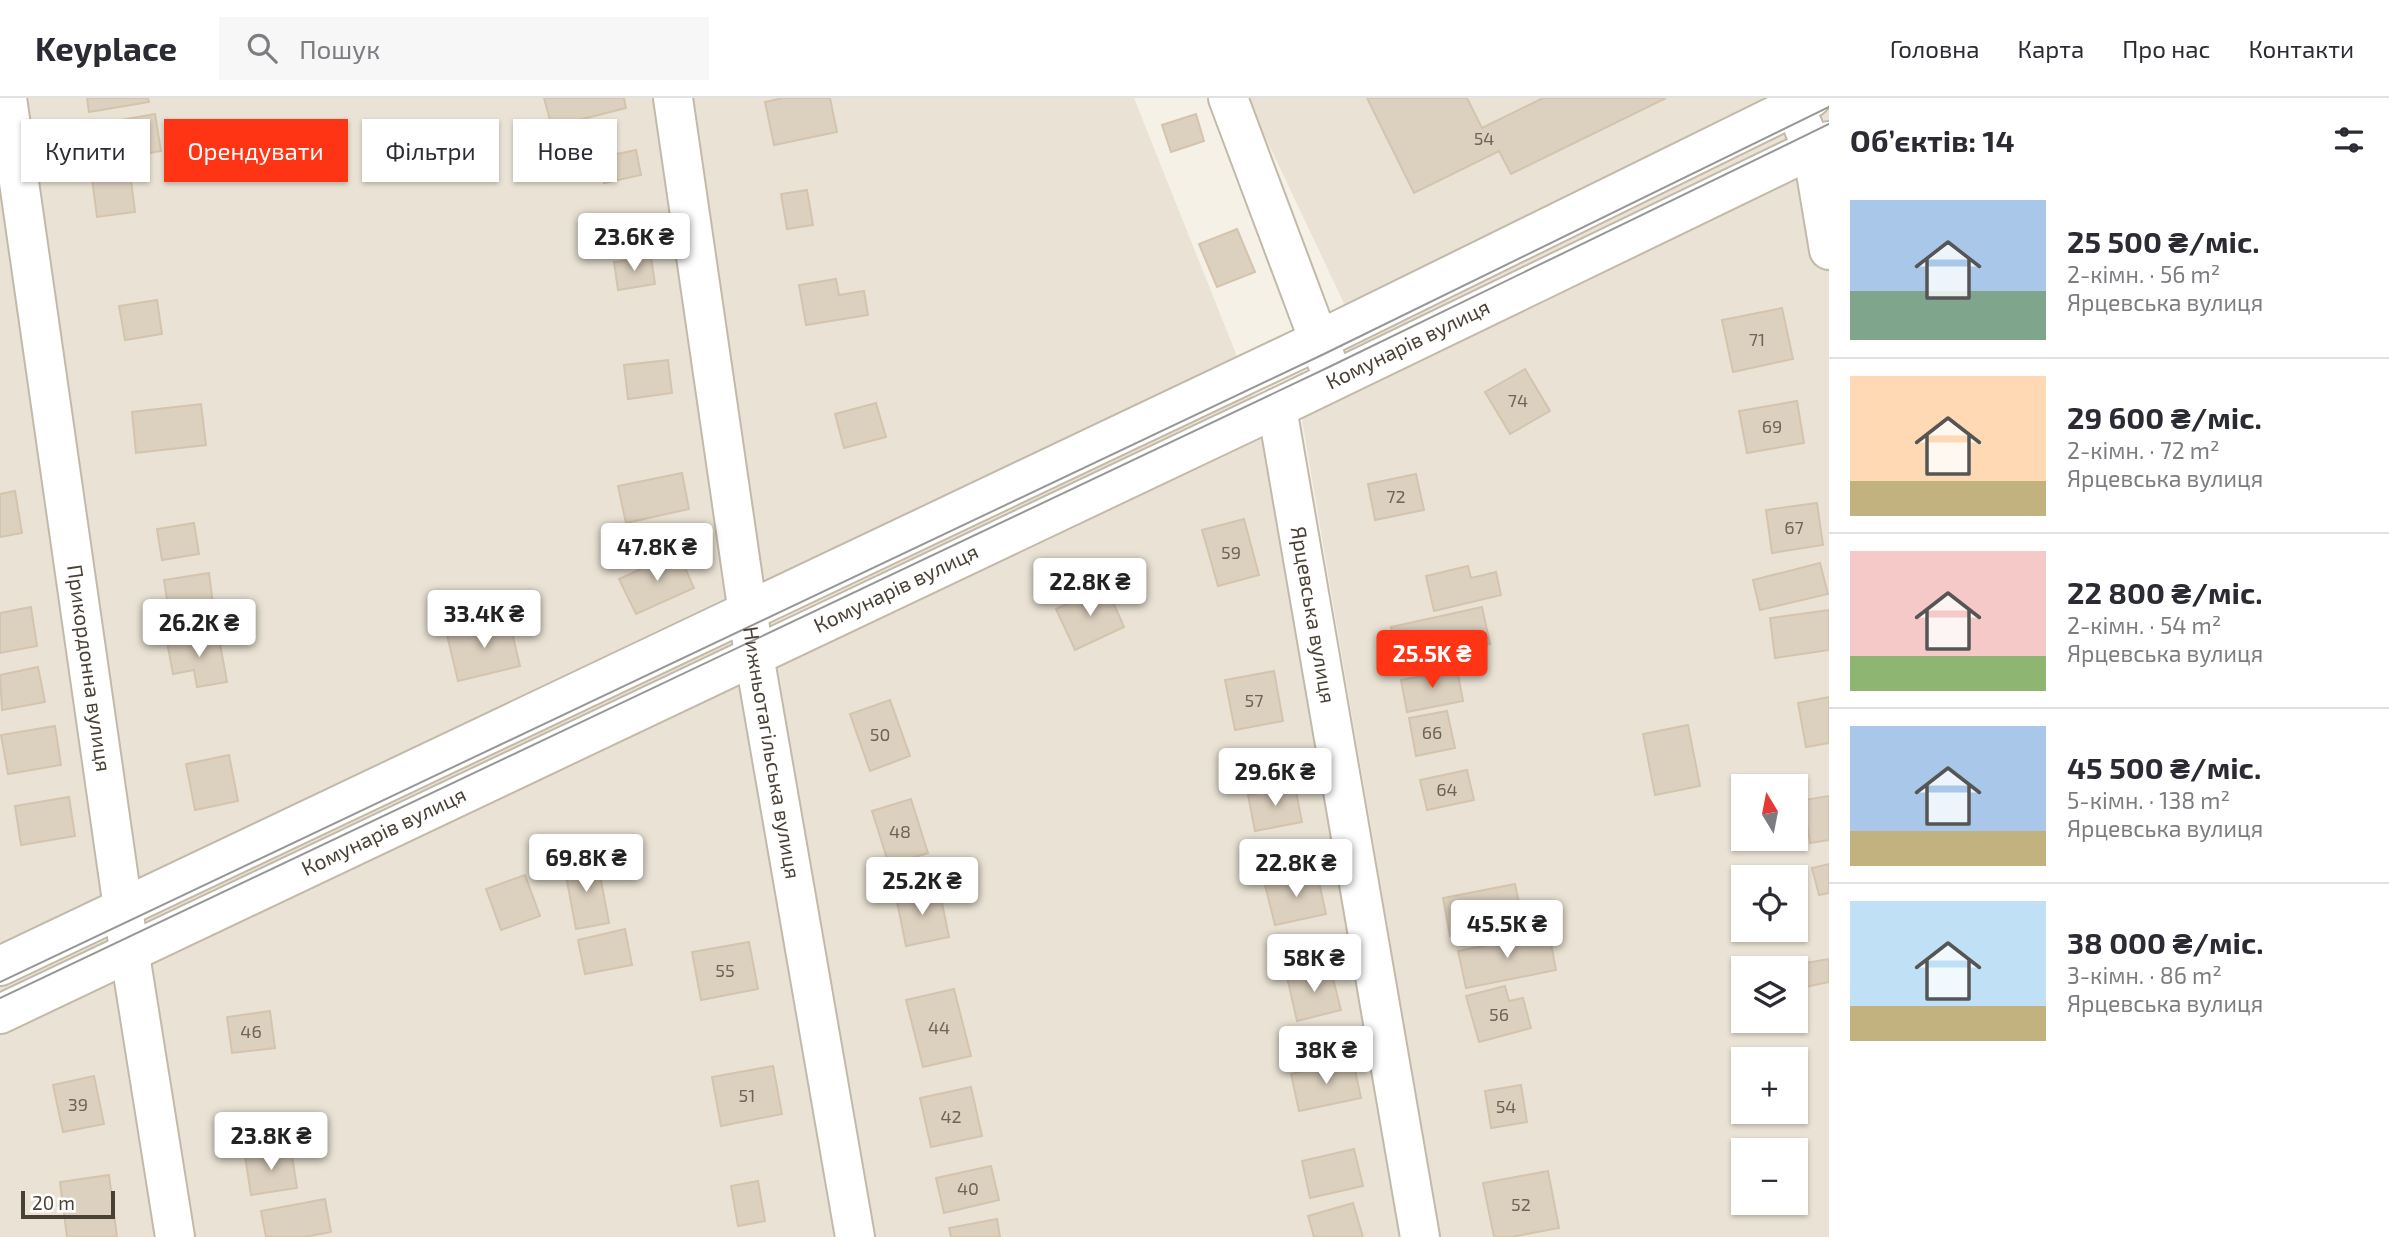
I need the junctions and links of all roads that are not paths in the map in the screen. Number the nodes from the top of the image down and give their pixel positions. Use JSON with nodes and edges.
{"nodes":[{"id":1,"x":7,"y":98,"type":"edge"},
{"id":2,"x":673,"y":98,"type":"edge"},
{"id":3,"x":1228,"y":98,"type":"edge"},
{"id":4,"x":1803,"y":102,"type":"edge"},
{"id":5,"x":1821,"y":145,"type":"edge"},
{"id":6,"x":1829,"y":250,"type":"edge"},
{"id":7,"x":1319,"y":340,"type":"junction"},
{"id":8,"x":1334,"y":381,"type":"junction"},
{"id":9,"x":1277,"y":408,"type":"junction"},
{"id":10,"x":748,"y":611,"type":"junction"},
{"id":11,"x":754,"y":655,"type":"junction"},
{"id":12,"x":122,"y":907,"type":"junction"},
{"id":13,"x":129,"y":951,"type":"junction"},
{"id":14,"x":0,"y":966,"type":"edge"},
{"id":15,"x":0,"y":1014,"type":"edge"},
{"id":16,"x":175,"y":1237,"type":"edge"},
{"id":17,"x":855,"y":1237,"type":"edge"},
{"id":18,"x":1420,"y":1237,"type":"edge"}],
"edges":[{"from":1,"to":12,"type":"street","name":"Прикордонна вулиця"},
{"from":2,"to":10,"type":"street","name":"Нижньотагільська вулиця"},
{"from":3,"to":7,"type":"street"},
{"from":4,"to":5,"type":"street"},
{"from":4,"to":7,"type":"street","name":"Комунарів вулиця"},
{"from":5,"to":6,"type":"street"},
{"from":5,"to":8,"type":"street","name":"Комунарів вулиця"},
{"from":7,"to":8,"type":"street"},
{"from":7,"to":10,"type":"street","name":"Комунарів вулиця"},
{"from":8,"to":9,"type":"street","name":"Комунарів вулиця"},
{"from":9,"to":11,"type":"street","name":"Комунарів вулиця"},
{"from":9,"to":18,"type":"street","name":"Ярцевська вулиця"},
{"from":10,"to":11,"type":"street","name":"Нижньотагільська вулиця"},
{"from":10,"to":12,"type":"street","name":"Комунарів вулиця"},
{"from":11,"to":13,"type":"street","name":"Комунарів вулиця"},
{"from":11,"to":17,"type":"street","name":"Нижньотагільська вулиця"},
{"from":12,"to":13,"type":"street","name":"Прикордонна вулиця"},
{"from":12,"to":14,"type":"street","name":"Комунарів вулиця"},
{"from":13,"to":15,"type":"street","name":"Комунарів вулиця"},
{"from":13,"to":16,"type":"street","name":"Прикордонна вулиця"}]}
